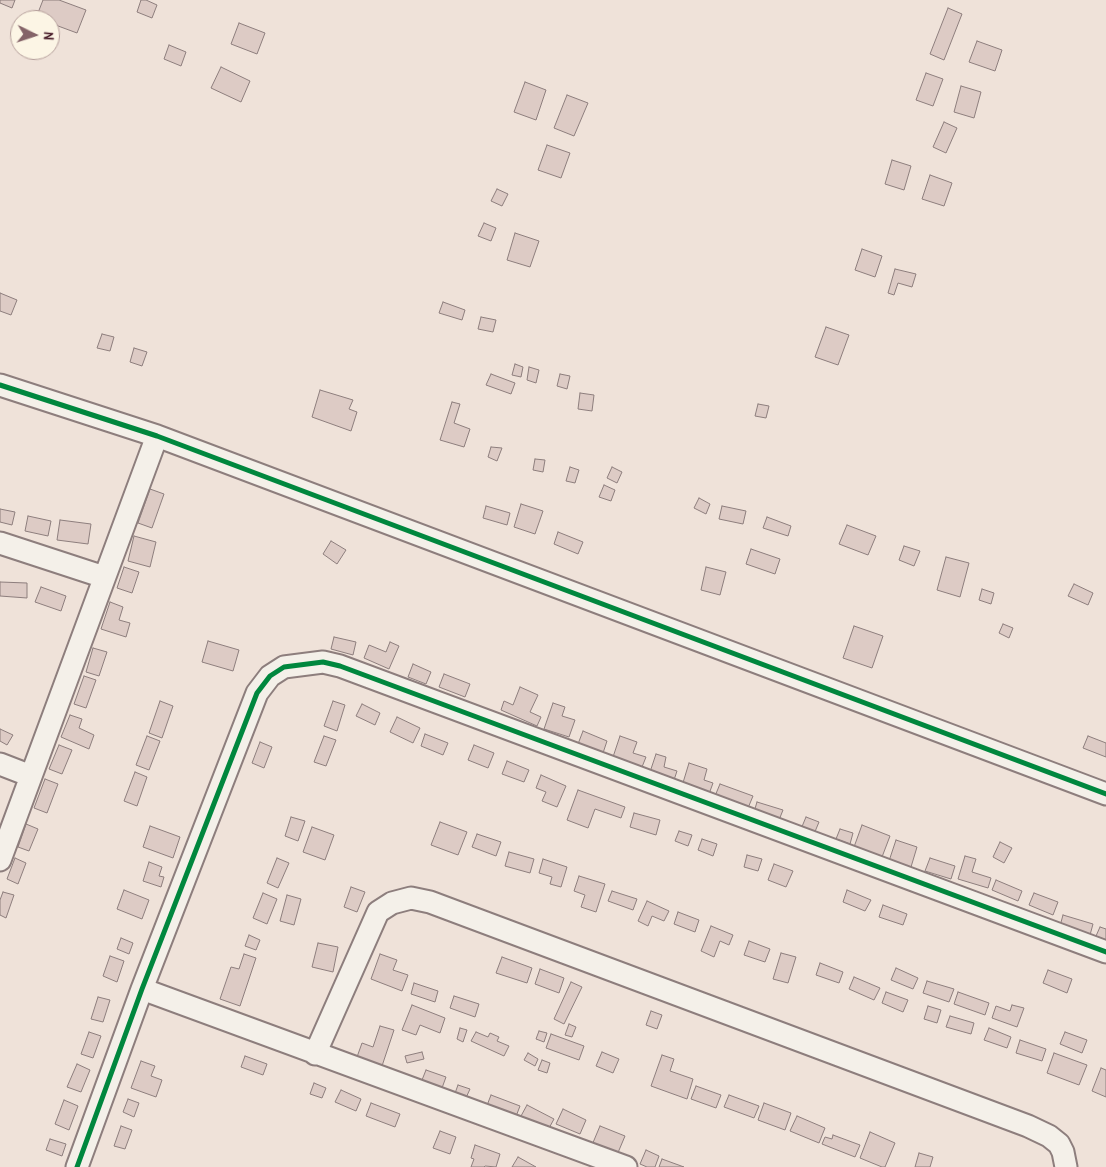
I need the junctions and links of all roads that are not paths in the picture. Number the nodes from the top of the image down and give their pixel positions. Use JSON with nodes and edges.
{"nodes":[{"id":1,"x":0,"y":385,"type":"edge"},
{"id":2,"x":157,"y":436,"type":"junction"},
{"id":3,"x":0,"y":543,"type":"edge"},
{"id":4,"x":104,"y":577,"type":"junction"},
{"id":5,"x":0,"y":764,"type":"edge"},
{"id":6,"x":31,"y":776,"type":"junction"},
{"id":7,"x":1106,"y":794,"type":"edge"},
{"id":8,"x":0,"y":860,"type":"edge"},
{"id":9,"x":1106,"y":952,"type":"edge"},
{"id":10,"x":142,"y":989,"type":"junction"},
{"id":11,"x":314,"y":1054,"type":"junction"},
{"id":12,"x":78,"y":1167,"type":"edge"},
{"id":13,"x":626,"y":1167,"type":"edge"},
{"id":14,"x":1066,"y":1167,"type":"edge"}],
"edges":[{"from":1,"to":2,"type":"street"},
{"from":2,"to":4,"type":"street"},
{"from":2,"to":7,"type":"street"},
{"from":3,"to":4,"type":"street"},
{"from":4,"to":6,"type":"street"},
{"from":5,"to":6,"type":"street"},
{"from":6,"to":8,"type":"street"},
{"from":9,"to":10,"type":"street"},
{"from":10,"to":11,"type":"street"},
{"from":10,"to":12,"type":"street"},
{"from":11,"to":13,"type":"street"},
{"from":11,"to":14,"type":"street"}]}
